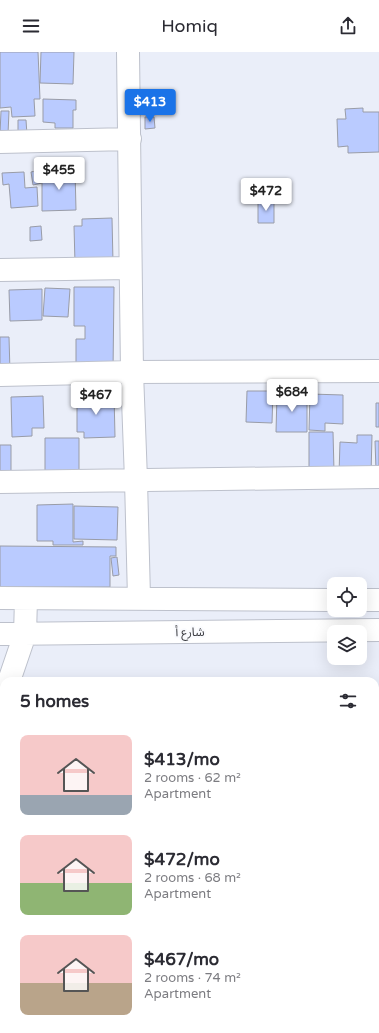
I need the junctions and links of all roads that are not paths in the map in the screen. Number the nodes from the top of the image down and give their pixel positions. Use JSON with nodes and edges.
{"nodes":[{"id":1,"x":128,"y":52,"type":"edge"},
{"id":2,"x":130,"y":139,"type":"junction"},
{"id":3,"x":0,"y":142,"type":"edge"},
{"id":4,"x":130,"y":268,"type":"junction"},
{"id":5,"x":0,"y":270,"type":"edge"},
{"id":6,"x":379,"y":371,"type":"edge"},
{"id":7,"x":132,"y":372,"type":"junction"},
{"id":8,"x":0,"y":375,"type":"edge"},
{"id":9,"x":379,"y":477,"type":"edge"},
{"id":10,"x":136,"y":480,"type":"junction"},
{"id":11,"x":0,"y":482,"type":"edge"},
{"id":12,"x":0,"y":598,"type":"edge"},
{"id":13,"x":139,"y":598,"type":"junction"},
{"id":14,"x":26,"y":599,"type":"junction"},
{"id":15,"x":327,"y":600,"type":"edge"},
{"id":16,"x":367,"y":600,"type":"edge"},
{"id":17,"x":379,"y":600,"type":"edge"},
{"id":18,"x":379,"y":630,"type":"edge"},
{"id":19,"x":0,"y":634,"type":"edge"},
{"id":20,"x":25,"y":634,"type":"junction"},
{"id":21,"x":9,"y":677,"type":"edge"}],
"edges":[{"from":1,"to":2,"type":"street"},
{"from":2,"to":3,"type":"street"},
{"from":2,"to":4,"type":"street"},
{"from":4,"to":5,"type":"street"},
{"from":4,"to":7,"type":"street"},
{"from":6,"to":7,"type":"street"},
{"from":7,"to":8,"type":"street"},
{"from":7,"to":10,"type":"street"},
{"from":9,"to":10,"type":"street"},
{"from":10,"to":11,"type":"street"},
{"from":10,"to":13,"type":"street"},
{"from":12,"to":14,"type":"street"},
{"from":13,"to":14,"type":"street"},
{"from":13,"to":15,"type":"street"},
{"from":14,"to":20,"type":"street"},
{"from":16,"to":17,"type":"street"},
{"from":18,"to":20,"type":"street","name":"شارع أ"},
{"from":19,"to":20,"type":"street","name":"شارع أ"},
{"from":20,"to":21,"type":"street"}]}
